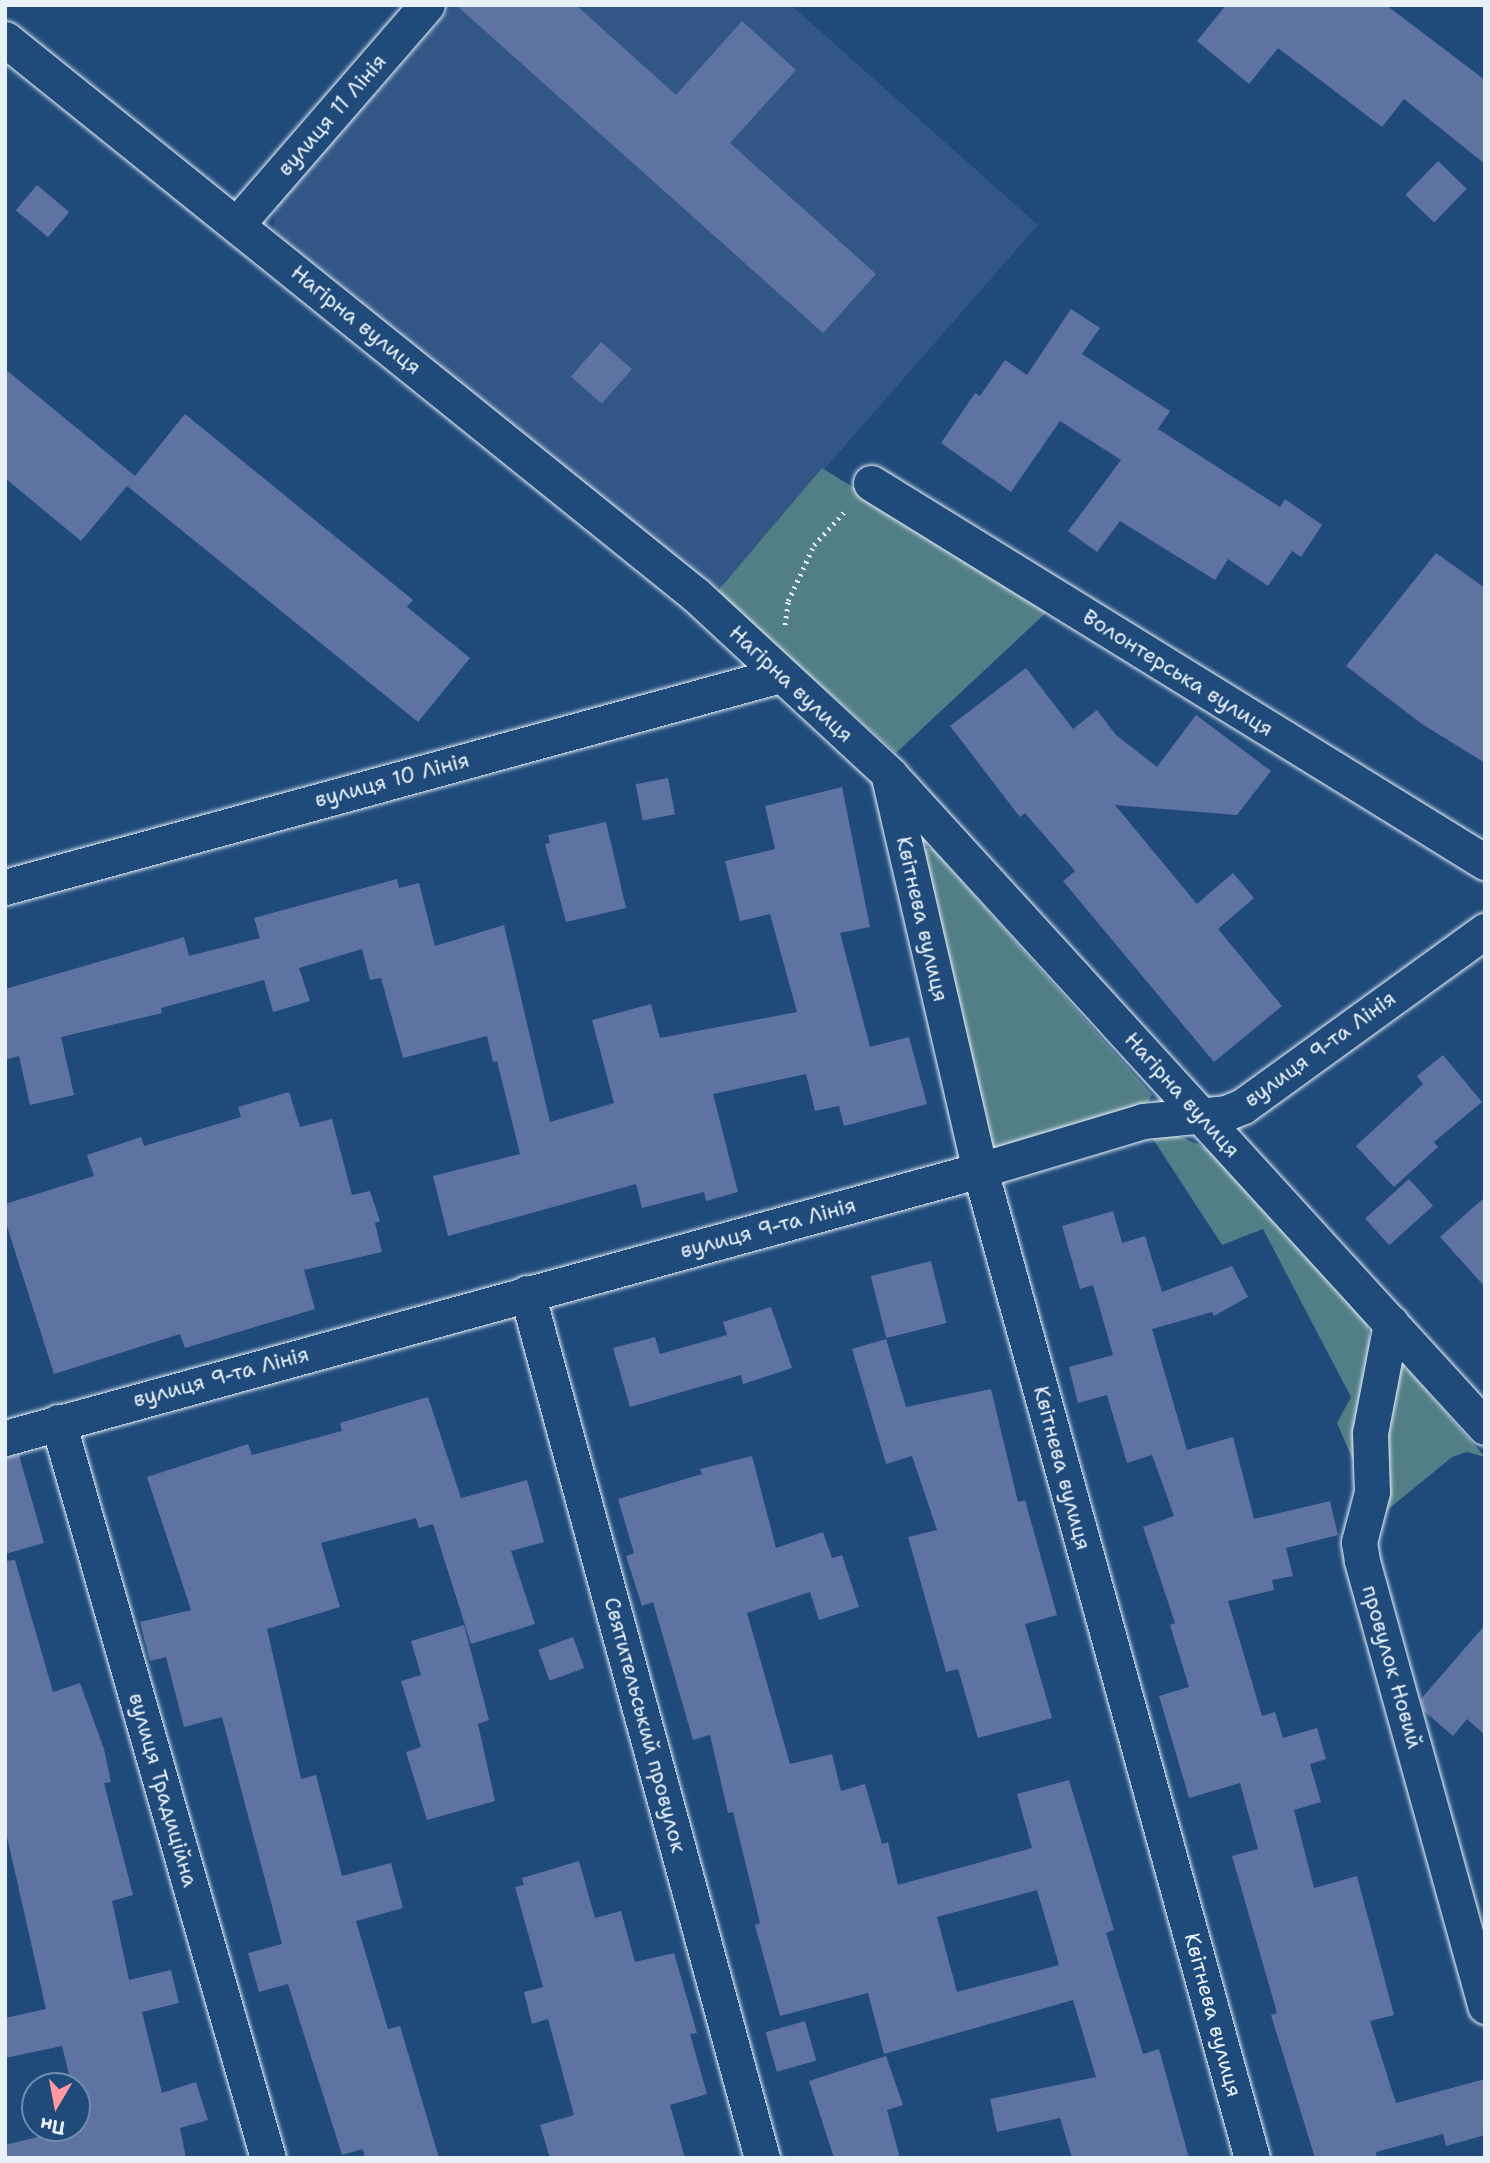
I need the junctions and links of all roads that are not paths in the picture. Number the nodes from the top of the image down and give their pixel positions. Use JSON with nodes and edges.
{"nodes":[{"id":1,"x":427,"y":5,"type":"edge"},
{"id":2,"x":5,"y":39,"type":"edge"},
{"id":3,"x":237,"y":224,"type":"junction"},
{"id":4,"x":871,"y":484,"type":"road end"},
{"id":5,"x":779,"y":675,"type":"junction"},
{"id":6,"x":889,"y":774,"type":"junction"},
{"id":7,"x":1485,"y":862,"type":"edge"},
{"id":8,"x":5,"y":887,"type":"edge"},
{"id":9,"x":1485,"y":931,"type":"edge"},
{"id":10,"x":1200,"y":1115,"type":"junction"},
{"id":11,"x":980,"y":1170,"type":"junction"},
{"id":12,"x":527,"y":1293,"type":"junction"},
{"id":13,"x":1391,"y":1323,"type":"junction"},
{"id":14,"x":58,"y":1422,"type":"junction"},
{"id":15,"x":1485,"y":1427,"type":"edge"},
{"id":16,"x":5,"y":1438,"type":"edge"},
{"id":17,"x":1485,"y":2006,"type":"edge"},
{"id":18,"x":268,"y":2158,"type":"edge"},
{"id":19,"x":762,"y":2158,"type":"edge"},
{"id":20,"x":1252,"y":2158,"type":"edge"}],
"edges":[{"from":1,"to":3,"type":"street","name":"вулиця 11 Лінія"},
{"from":2,"to":3,"type":"street","name":"Нагірна вулиця"},
{"from":3,"to":5,"type":"street","name":"Нагірна вулиця"},
{"from":4,"to":7,"type":"street","name":"Волонтерська вулиця"},
{"from":5,"to":6,"type":"street","name":"Нагірна вулиця"},
{"from":5,"to":8,"type":"street","name":"вулиця 10 Лінія"},
{"from":6,"to":10,"type":"street","name":"Нагірна вулиця"},
{"from":6,"to":11,"type":"street","name":"Квітнева вулиця"},
{"from":9,"to":10,"type":"street","name":"вулиця 9-та Лінія"},
{"from":10,"to":11,"type":"street","name":"вулиця 9-та Лінія"},
{"from":10,"to":13,"type":"street","name":"Нагірна вулиця"},
{"from":11,"to":12,"type":"street","name":"вулиця 9-та Лінія"},
{"from":11,"to":20,"type":"street","name":"Квітнева вулиця"},
{"from":12,"to":14,"type":"street","name":"вулиця 9-та Лінія"},
{"from":12,"to":19,"type":"street","name":"Святительський провулок"},
{"from":13,"to":15,"type":"street","name":"Нагірна вулиця"},
{"from":13,"to":17,"type":"street","name":"провулок Новий"},
{"from":14,"to":16,"type":"street","name":"вулиця 9-та Лінія"},
{"from":14,"to":18,"type":"street","name":"вулиця Традиційна"}]}
